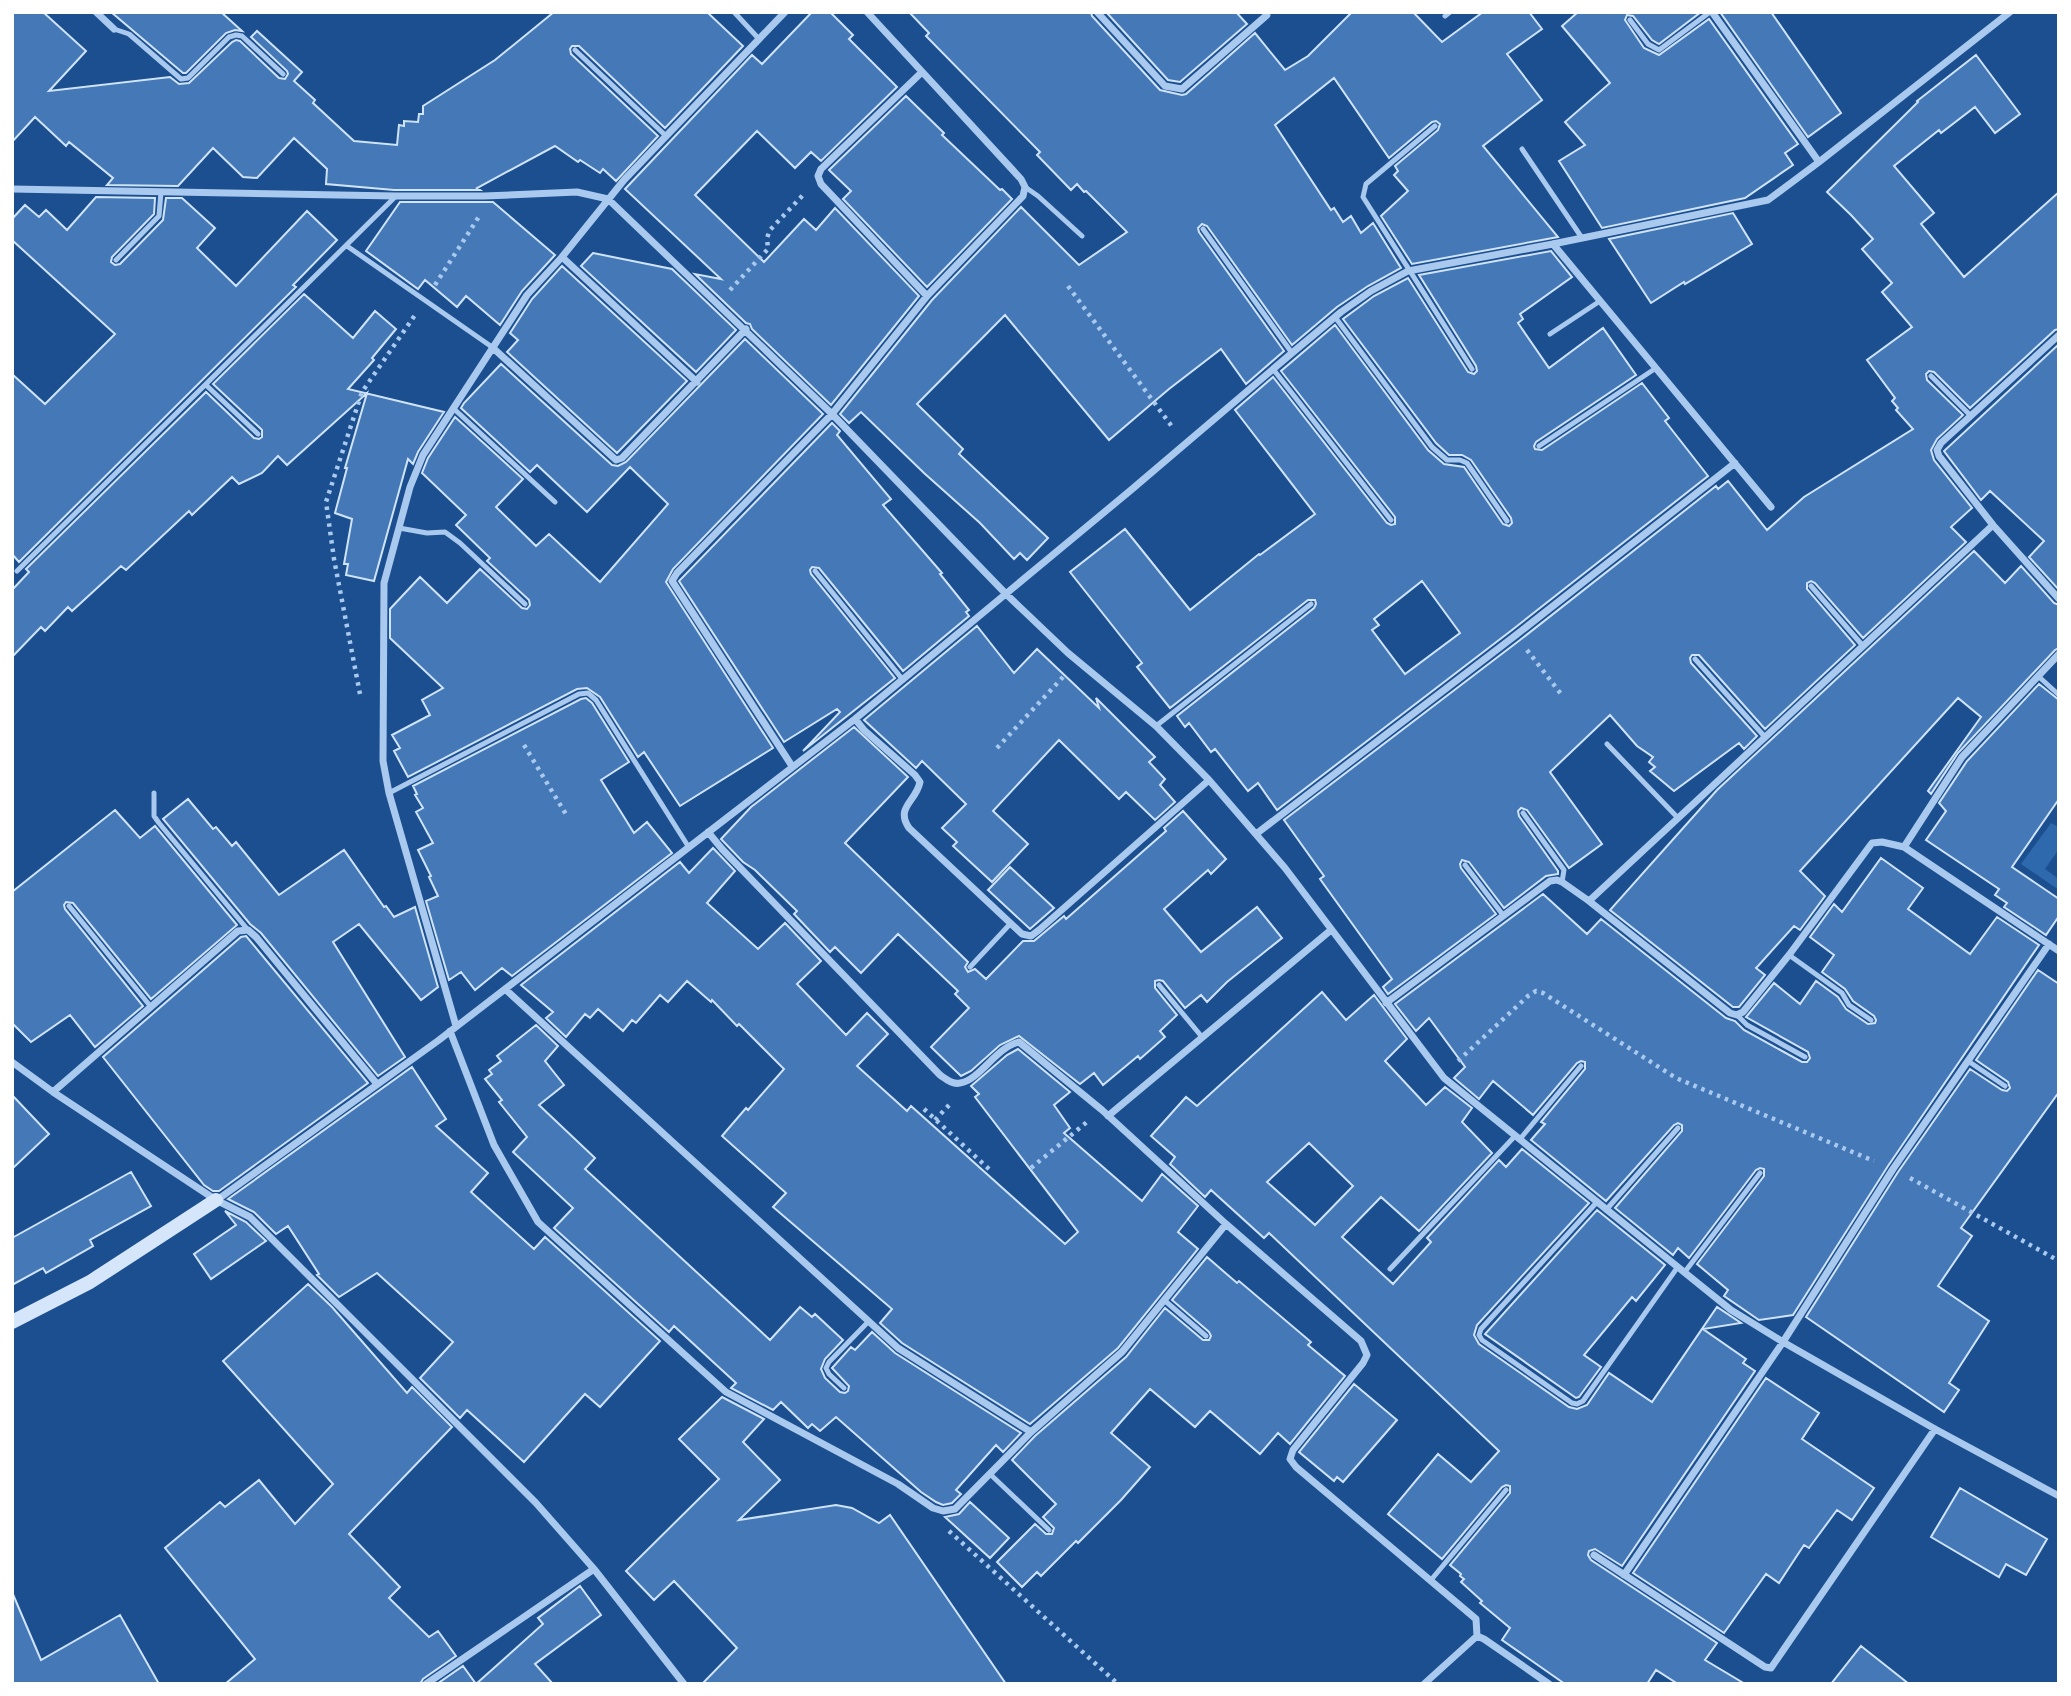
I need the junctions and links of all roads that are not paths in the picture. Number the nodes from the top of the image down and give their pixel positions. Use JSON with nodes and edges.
{"nodes":[{"id":1,"x":96,"y":12,"type":"edge"},
{"id":2,"x":734,"y":12,"type":"edge"},
{"id":3,"x":785,"y":12,"type":"edge"},
{"id":4,"x":867,"y":12,"type":"edge"},
{"id":5,"x":1097,"y":12,"type":"edge"},
{"id":6,"x":1266,"y":12,"type":"edge"},
{"id":7,"x":1711,"y":12,"type":"edge"},
{"id":8,"x":2006,"y":13,"type":"edge"},
{"id":9,"x":1630,"y":20,"type":"dead end"},
{"id":10,"x":114,"y":29,"type":"joint"},
{"id":11,"x":759,"y":38,"type":"junction"},
{"id":12,"x":575,"y":50,"type":"dead end"},
{"id":13,"x":922,"y":72,"type":"junction"},
{"id":14,"x":283,"y":74,"type":"dead end"},
{"id":15,"x":1434,"y":126,"type":"dead end"},
{"id":16,"x":666,"y":136,"type":"junction"},
{"id":17,"x":1522,"y":149,"type":"dead end"},
{"id":18,"x":1819,"y":162,"type":"junction"},
{"id":19,"x":1025,"y":187,"type":"junction"},
{"id":20,"x":12,"y":189,"type":"edge"},
{"id":21,"x":161,"y":192,"type":"junction"},
{"id":22,"x":396,"y":196,"type":"junction"},
{"id":23,"x":608,"y":199,"type":"junction"},
{"id":24,"x":1203,"y":229,"type":"dead end"},
{"id":25,"x":1082,"y":236,"type":"dead end"},
{"id":26,"x":1582,"y":238,"type":"junction"},
{"id":27,"x":1553,"y":244,"type":"junction"},
{"id":28,"x":347,"y":246,"type":"junction"},
{"id":29,"x":562,"y":257,"type":"junction"},
{"id":30,"x":116,"y":260,"type":"dead end"},
{"id":31,"x":1408,"y":271,"type":"junction"},
{"id":32,"x":927,"y":296,"type":"junction"},
{"id":33,"x":1600,"y":301,"type":"junction"},
{"id":34,"x":1335,"y":317,"type":"junction"},
{"id":35,"x":746,"y":329,"type":"junction"},
{"id":36,"x":1550,"y":334,"type":"dead end"},
{"id":37,"x":2059,"y":335,"type":"edge"},
{"id":38,"x":492,"y":347,"type":"junction"},
{"id":39,"x":1292,"y":353,"type":"junction"},
{"id":40,"x":1656,"y":368,"type":"junction"},
{"id":41,"x":1273,"y":369,"type":"junction"},
{"id":42,"x":1472,"y":369,"type":"dead end"},
{"id":43,"x":1931,"y":376,"type":"dead end"},
{"id":44,"x":697,"y":382,"type":"junction"},
{"id":45,"x":206,"y":385,"type":"junction"},
{"id":46,"x":453,"y":408,"type":"junction"},
{"id":47,"x":832,"y":414,"type":"junction"},
{"id":48,"x":1971,"y":416,"type":"junction"},
{"id":49,"x":258,"y":434,"type":"dead end"},
{"id":50,"x":1539,"y":446,"type":"dead end"},
{"id":51,"x":1734,"y":463,"type":"junction"},
{"id":52,"x":555,"y":502,"type":"dead end"},
{"id":53,"x":1771,"y":507,"type":"dead end"},
{"id":54,"x":1391,"y":520,"type":"dead end"},
{"id":55,"x":1507,"y":520,"type":"dead end"},
{"id":56,"x":1993,"y":525,"type":"junction"},
{"id":57,"x":399,"y":528,"type":"junction"},
{"id":58,"x":17,"y":571,"type":"dead end"},
{"id":59,"x":815,"y":571,"type":"dead end"},
{"id":60,"x":1811,"y":586,"type":"dead end"},
{"id":61,"x":1006,"y":594,"type":"junction"},
{"id":62,"x":2059,"y":599,"type":"edge"},
{"id":63,"x":525,"y":604,"type":"dead end"},
{"id":64,"x":1311,"y":604,"type":"dead end"},
{"id":65,"x":1863,"y":646,"type":"junction"},
{"id":66,"x":2059,"y":654,"type":"edge"},
{"id":67,"x":1695,"y":659,"type":"dead end"},
{"id":68,"x":2038,"y":676,"type":"junction"},
{"id":69,"x":903,"y":680,"type":"junction"},
{"id":70,"x":2059,"y":695,"type":"edge"},
{"id":71,"x":855,"y":719,"type":"junction"},
{"id":72,"x":1156,"y":726,"type":"junction"},
{"id":73,"x":1765,"y":737,"type":"junction"},
{"id":74,"x":1607,"y":744,"type":"dead end"},
{"id":75,"x":792,"y":766,"type":"junction"},
{"id":76,"x":1209,"y":780,"type":"junction"},
{"id":77,"x":154,"y":793,"type":"dead end"},
{"id":78,"x":389,"y":793,"type":"junction"},
{"id":79,"x":1523,"y":813,"type":"dead end"},
{"id":80,"x":1678,"y":818,"type":"junction"},
{"id":81,"x":708,"y":832,"type":"junction"},
{"id":82,"x":1256,"y":834,"type":"junction"},
{"id":83,"x":688,"y":846,"type":"junction"},
{"id":84,"x":1904,"y":847,"type":"junction"},
{"id":85,"x":1465,"y":865,"type":"dead end"},
{"id":86,"x":1562,"y":882,"type":"junction"},
{"id":87,"x":1589,"y":901,"type":"junction"},
{"id":88,"x":69,"y":906,"type":"dead end"},
{"id":89,"x":1503,"y":915,"type":"junction"},
{"id":90,"x":1011,"y":923,"type":"junction"},
{"id":91,"x":248,"y":930,"type":"junction"},
{"id":92,"x":1331,"y":930,"type":"junction"},
{"id":93,"x":2049,"y":944,"type":"junction"},
{"id":94,"x":2059,"y":951,"type":"edge"},
{"id":95,"x":1789,"y":956,"type":"junction"},
{"id":96,"x":970,"y":967,"type":"dead end"},
{"id":97,"x":1159,"y":985,"type":"dead end"},
{"id":98,"x":505,"y":989,"type":"junction"},
{"id":99,"x":1386,"y":1003,"type":"junction"},
{"id":100,"x":151,"y":1007,"type":"junction"},
{"id":101,"x":1737,"y":1015,"type":"junction"},
{"id":102,"x":1871,"y":1020,"type":"dead end"},
{"id":103,"x":453,"y":1029,"type":"junction"},
{"id":104,"x":1202,"y":1037,"type":"junction"},
{"id":105,"x":1805,"y":1057,"type":"dead end"},
{"id":106,"x":1968,"y":1060,"type":"junction"},
{"id":107,"x":12,"y":1062,"type":"edge"},
{"id":108,"x":1581,"y":1066,"type":"dead end"},
{"id":109,"x":377,"y":1084,"type":"junction"},
{"id":110,"x":2005,"y":1086,"type":"dead end"},
{"id":111,"x":53,"y":1092,"type":"junction"},
{"id":112,"x":1105,"y":1113,"type":"junction"},
{"id":113,"x":1678,"y":1128,"type":"dead end"},
{"id":114,"x":1518,"y":1137,"type":"junction"},
{"id":115,"x":1760,"y":1173,"type":"dead end"},
{"id":116,"x":216,"y":1200,"type":"junction"},
{"id":117,"x":1597,"y":1202,"type":"junction"},
{"id":118,"x":1606,"y":1210,"type":"junction"},
{"id":119,"x":1226,"y":1224,"type":"junction"},
{"id":120,"x":1390,"y":1269,"type":"dead end"},
{"id":121,"x":1681,"y":1270,"type":"junction"},
{"id":122,"x":1164,"y":1300,"type":"junction"},
{"id":123,"x":869,"y":1321,"type":"junction"},
{"id":124,"x":12,"y":1322,"type":"edge"},
{"id":125,"x":1206,"y":1336,"type":"dead end"},
{"id":126,"x":1783,"y":1342,"type":"junction"},
{"id":127,"x":844,"y":1388,"type":"dead end"},
{"id":128,"x":1935,"y":1429,"type":"junction"},
{"id":129,"x":1031,"y":1432,"type":"junction"},
{"id":130,"x":990,"y":1474,"type":"junction"},
{"id":131,"x":1506,"y":1490,"type":"dead end"},
{"id":132,"x":2059,"y":1496,"type":"edge"},
{"id":133,"x":1049,"y":1530,"type":"dead end"},
{"id":134,"x":1594,"y":1555,"type":"dead end"},
{"id":135,"x":594,"y":1569,"type":"junction"},
{"id":136,"x":1625,"y":1575,"type":"junction"},
{"id":137,"x":1431,"y":1580,"type":"junction"},
{"id":138,"x":1477,"y":1636,"type":"junction"},
{"id":139,"x":426,"y":1684,"type":"edge"},
{"id":140,"x":684,"y":1684,"type":"edge"},
{"id":141,"x":1424,"y":1684,"type":"edge"},
{"id":142,"x":1549,"y":1684,"type":"edge"}],
"edges":[{"from":1,"to":10,"type":"street"},
{"from":2,"to":11,"type":"lane"},
{"from":3,"to":11,"type":"street"},
{"from":4,"to":13,"type":"street"},
{"from":5,"to":6,"type":"street"},
{"from":7,"to":9,"type":"lane"},
{"from":7,"to":18,"type":"street"},
{"from":8,"to":18,"type":"street"},
{"from":10,"to":14,"type":"lane"},
{"from":11,"to":16,"type":"street"},
{"from":12,"to":16,"type":"lane"},
{"from":13,"to":19,"type":"street"},
{"from":13,"to":32,"type":"street"},
{"from":15,"to":31,"type":"lane"},
{"from":16,"to":23,"type":"street"},
{"from":17,"to":26,"type":"lane"},
{"from":18,"to":26,"type":"street"},
{"from":19,"to":25,"type":"lane"},
{"from":19,"to":32,"type":"street"},
{"from":20,"to":21,"type":"street"},
{"from":21,"to":22,"type":"street"},
{"from":21,"to":30,"type":"lane"},
{"from":22,"to":23,"type":"street"},
{"from":22,"to":28,"type":"lane"},
{"from":23,"to":29,"type":"street"},
{"from":23,"to":35,"type":"street"},
{"from":24,"to":39,"type":"lane"},
{"from":26,"to":27,"type":"street"},
{"from":27,"to":31,"type":"street"},
{"from":27,"to":33,"type":"street"},
{"from":28,"to":38,"type":"lane"},
{"from":28,"to":45,"type":"lane"},
{"from":29,"to":38,"type":"street"},
{"from":29,"to":44,"type":"street"},
{"from":31,"to":34,"type":"street"},
{"from":31,"to":42,"type":"lane"},
{"from":32,"to":47,"type":"street"},
{"from":33,"to":36,"type":"lane"},
{"from":33,"to":40,"type":"street"},
{"from":34,"to":39,"type":"street"},
{"from":34,"to":55,"type":"lane"},
{"from":35,"to":44,"type":"street"},
{"from":35,"to":47,"type":"street"},
{"from":37,"to":48,"type":"street"},
{"from":38,"to":44,"type":"street"},
{"from":38,"to":46,"type":"street"},
{"from":39,"to":41,"type":"street"},
{"from":40,"to":50,"type":"lane"},
{"from":40,"to":51,"type":"street"},
{"from":41,"to":54,"type":"lane"},
{"from":41,"to":61,"type":"street"},
{"from":43,"to":48,"type":"lane"},
{"from":45,"to":49,"type":"lane"},
{"from":45,"to":58,"type":"lane"},
{"from":46,"to":52,"type":"lane"},
{"from":46,"to":57,"type":"street"},
{"from":47,"to":61,"type":"street"},
{"from":47,"to":75,"type":"street"},
{"from":48,"to":56,"type":"street"},
{"from":51,"to":53,"type":"street"},
{"from":51,"to":82,"type":"street"},
{"from":56,"to":62,"type":"street"},
{"from":56,"to":65,"type":"street"},
{"from":57,"to":63,"type":"lane"},
{"from":57,"to":78,"type":"street"},
{"from":59,"to":69,"type":"lane"},
{"from":60,"to":65,"type":"lane"},
{"from":61,"to":69,"type":"street"},
{"from":61,"to":72,"type":"street"},
{"from":64,"to":72,"type":"lane"},
{"from":65,"to":73,"type":"street"},
{"from":66,"to":68,"type":"street"},
{"from":67,"to":73,"type":"lane"},
{"from":68,"to":70,"type":"lane"},
{"from":68,"to":84,"type":"street"},
{"from":69,"to":71,"type":"street"},
{"from":71,"to":75,"type":"street"},
{"from":71,"to":90,"type":"street"},
{"from":72,"to":76,"type":"street"},
{"from":73,"to":80,"type":"street"},
{"from":74,"to":80,"type":"lane"},
{"from":75,"to":81,"type":"street"},
{"from":76,"to":82,"type":"street"},
{"from":76,"to":90,"type":"street"},
{"from":77,"to":91,"type":"lane"},
{"from":78,"to":83,"type":"lane"},
{"from":78,"to":103,"type":"street"},
{"from":79,"to":86,"type":"lane"},
{"from":80,"to":87,"type":"street"},
{"from":81,"to":83,"type":"street"},
{"from":81,"to":112,"type":"street"},
{"from":82,"to":92,"type":"street"},
{"from":83,"to":98,"type":"street"},
{"from":84,"to":93,"type":"street"},
{"from":84,"to":95,"type":"street"},
{"from":85,"to":89,"type":"lane"},
{"from":86,"to":87,"type":"street"},
{"from":86,"to":89,"type":"street"},
{"from":87,"to":101,"type":"street"},
{"from":88,"to":100,"type":"lane"},
{"from":89,"to":99,"type":"street"},
{"from":90,"to":96,"type":"lane"},
{"from":91,"to":100,"type":"street"},
{"from":91,"to":109,"type":"street"},
{"from":92,"to":99,"type":"street"},
{"from":92,"to":104,"type":"street"},
{"from":93,"to":94,"type":"street"},
{"from":93,"to":106,"type":"street"},
{"from":95,"to":101,"type":"street"},
{"from":95,"to":102,"type":"lane"},
{"from":97,"to":104,"type":"lane"},
{"from":98,"to":103,"type":"street"},
{"from":98,"to":123,"type":"street"},
{"from":99,"to":114,"type":"street"},
{"from":100,"to":111,"type":"street"},
{"from":101,"to":105,"type":"lane"},
{"from":103,"to":109,"type":"street"},
{"from":103,"to":130,"type":"street"},
{"from":104,"to":112,"type":"street"},
{"from":106,"to":110,"type":"lane"},
{"from":106,"to":126,"type":"street"},
{"from":107,"to":111,"type":"street"},
{"from":108,"to":114,"type":"lane"},
{"from":109,"to":116,"type":"street"},
{"from":111,"to":116,"type":"street"},
{"from":112,"to":119,"type":"street"},
{"from":113,"to":118,"type":"lane"},
{"from":114,"to":117,"type":"street"},
{"from":114,"to":120,"type":"lane"},
{"from":115,"to":121,"type":"lane"},
{"from":116,"to":124,"type":"street"},
{"from":116,"to":135,"type":"street"},
{"from":117,"to":118,"type":"street"},
{"from":117,"to":121,"type":"lane"},
{"from":118,"to":121,"type":"street"},
{"from":119,"to":122,"type":"street"},
{"from":119,"to":137,"type":"street"},
{"from":121,"to":126,"type":"street"},
{"from":122,"to":125,"type":"lane"},
{"from":122,"to":129,"type":"street"},
{"from":123,"to":127,"type":"lane"},
{"from":123,"to":129,"type":"street"},
{"from":126,"to":128,"type":"street"},
{"from":126,"to":136,"type":"street"},
{"from":128,"to":132,"type":"street"},
{"from":128,"to":136,"type":"street"},
{"from":129,"to":130,"type":"street"},
{"from":130,"to":133,"type":"lane"},
{"from":131,"to":137,"type":"lane"},
{"from":134,"to":136,"type":"street"},
{"from":135,"to":139,"type":"street"},
{"from":135,"to":140,"type":"street"},
{"from":137,"to":138,"type":"street"},
{"from":138,"to":141,"type":"street"},
{"from":138,"to":142,"type":"street"}]}
